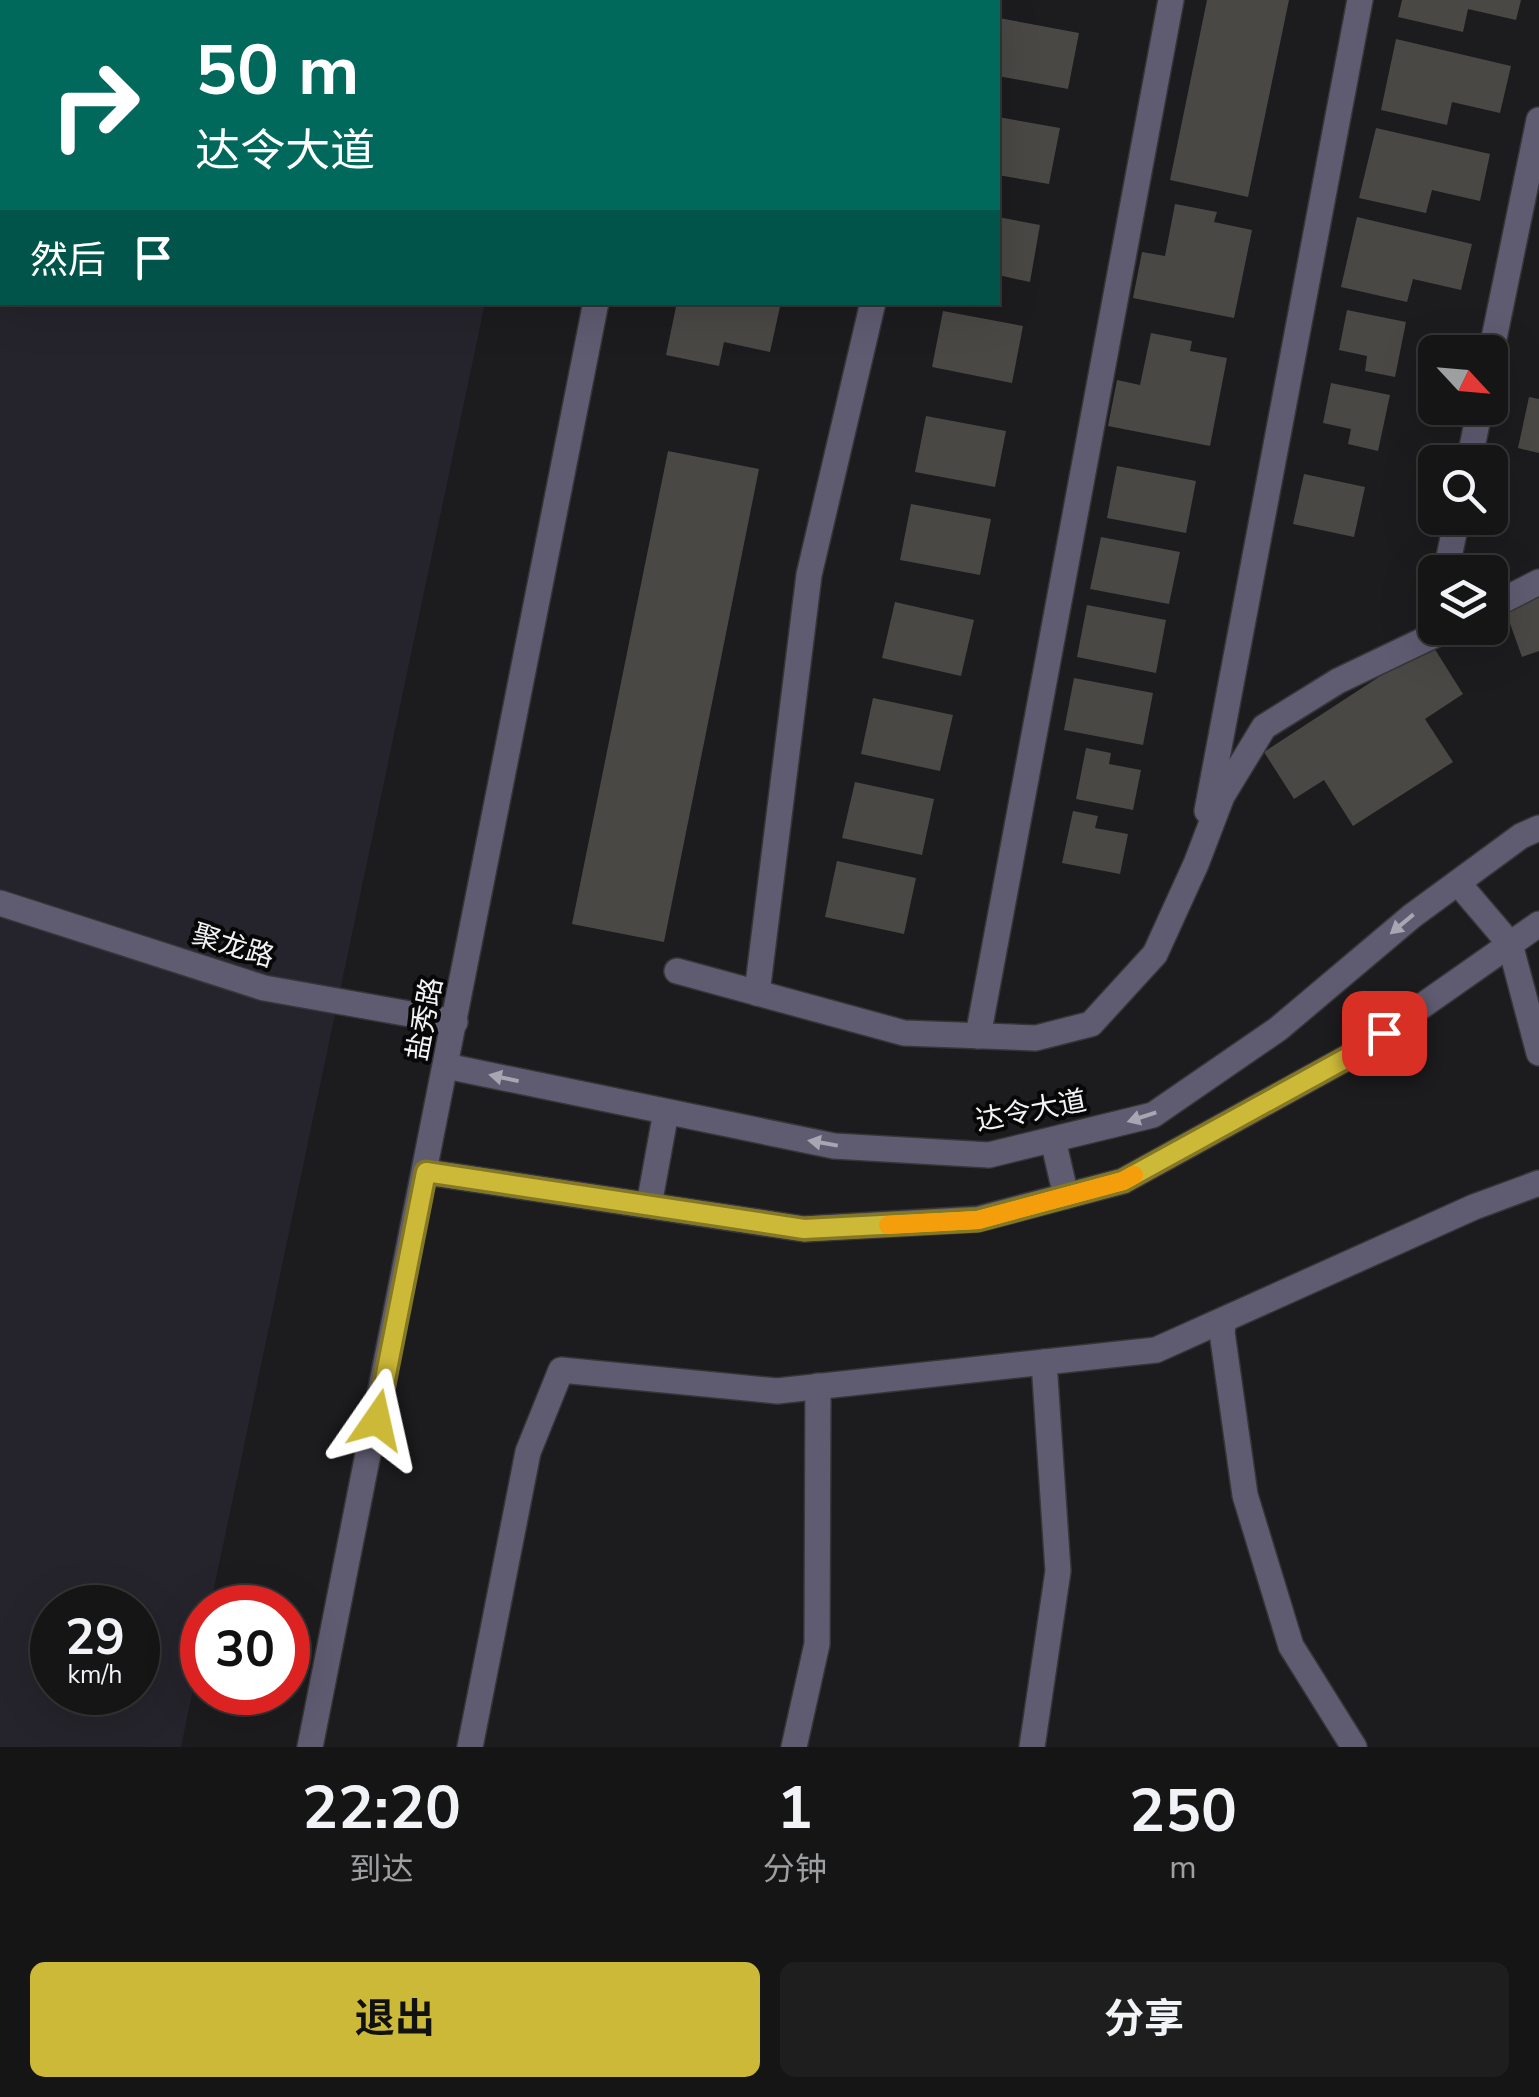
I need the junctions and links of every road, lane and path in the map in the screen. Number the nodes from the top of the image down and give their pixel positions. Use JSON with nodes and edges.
{"nodes":[{"id":1,"x":1171,"y":0,"type":"edge"},
{"id":2,"x":1360,"y":0,"type":"edge"},
{"id":3,"x":1539,"y":120,"type":"edge"},
{"id":4,"x":595,"y":305,"type":"edge"},
{"id":5,"x":873,"y":305,"type":"edge"},
{"id":6,"x":1495,"y":335,"type":"edge"},
{"id":7,"x":1539,"y":582,"type":"edge"},
{"id":8,"x":1508,"y":598,"type":"edge"},
{"id":9,"x":1418,"y":640,"type":"edge"},
{"id":10,"x":1539,"y":828,"type":"edge"},
{"id":11,"x":1196,"y":864,"type":"junction"},
{"id":12,"x":1458,"y":882,"type":"junction"},
{"id":13,"x":0,"y":903,"type":"edge"},
{"id":14,"x":1539,"y":924,"type":"edge"},
{"id":15,"x":1510,"y":944,"type":"junction"},
{"id":16,"x":677,"y":972,"type":"dead end"},
{"id":17,"x":756,"y":994,"type":"junction"},
{"id":18,"x":455,"y":1022,"type":"junction"},
{"id":19,"x":978,"y":1036,"type":"junction"},
{"id":20,"x":1539,"y":1053,"type":"edge"},
{"id":21,"x":446,"y":1066,"type":"junction"},
{"id":22,"x":666,"y":1112,"type":"junction"},
{"id":23,"x":1053,"y":1140,"type":"junction"},
{"id":24,"x":426,"y":1172,"type":"junction"},
{"id":25,"x":1539,"y":1183,"type":"edge"},
{"id":26,"x":1066,"y":1196,"type":"junction"},
{"id":27,"x":648,"y":1205,"type":"junction"},
{"id":28,"x":1224,"y":1320,"type":"junction"},
{"id":29,"x":1044,"y":1362,"type":"junction"},
{"id":30,"x":818,"y":1386,"type":"junction"},
{"id":31,"x":310,"y":1747,"type":"edge"},
{"id":32,"x":470,"y":1747,"type":"edge"},
{"id":33,"x":794,"y":1747,"type":"edge"},
{"id":34,"x":1032,"y":1747,"type":"edge"},
{"id":35,"x":1354,"y":1747,"type":"edge"}],
"edges":[{"from":1,"to":19,"type":"street"},
{"from":2,"to":11,"type":"street"},
{"from":3,"to":6,"type":"street"},
{"from":4,"to":18,"type":"street","name":"盐秀路"},
{"from":5,"to":17,"type":"street"},
{"from":7,"to":8,"type":"street"},
{"from":9,"to":11,"type":"street"},
{"from":10,"to":12,"type":"street","name":"达令大道"},
{"from":11,"to":19,"type":"street"},
{"from":12,"to":15,"type":"street"},
{"from":12,"to":23,"type":"street","name":"达令大道","one_way":true},
{"from":13,"to":18,"type":"street","name":"聚龙路"},
{"from":14,"to":15,"type":"street"},
{"from":15,"to":20,"type":"street"},
{"from":15,"to":26,"type":"street"},
{"from":16,"to":17,"type":"street"},
{"from":17,"to":19,"type":"street"},
{"from":18,"to":21,"type":"street","name":"盐秀路"},
{"from":22,"to":21,"type":"street","name":"达令大道","one_way":true},
{"from":21,"to":24,"type":"street","name":"盐秀路"},
{"from":23,"to":22,"type":"street","name":"达令大道","one_way":true},
{"from":22,"to":27,"type":"street"},
{"from":23,"to":26,"type":"street"},
{"from":24,"to":27,"type":"street"},
{"from":24,"to":31,"type":"street","name":"盐秀路"},
{"from":25,"to":28,"type":"street"},
{"from":26,"to":27,"type":"street"},
{"from":28,"to":29,"type":"street"},
{"from":28,"to":35,"type":"street"},
{"from":29,"to":30,"type":"street"},
{"from":29,"to":34,"type":"street"},
{"from":30,"to":32,"type":"street"},
{"from":30,"to":33,"type":"street"}]}
